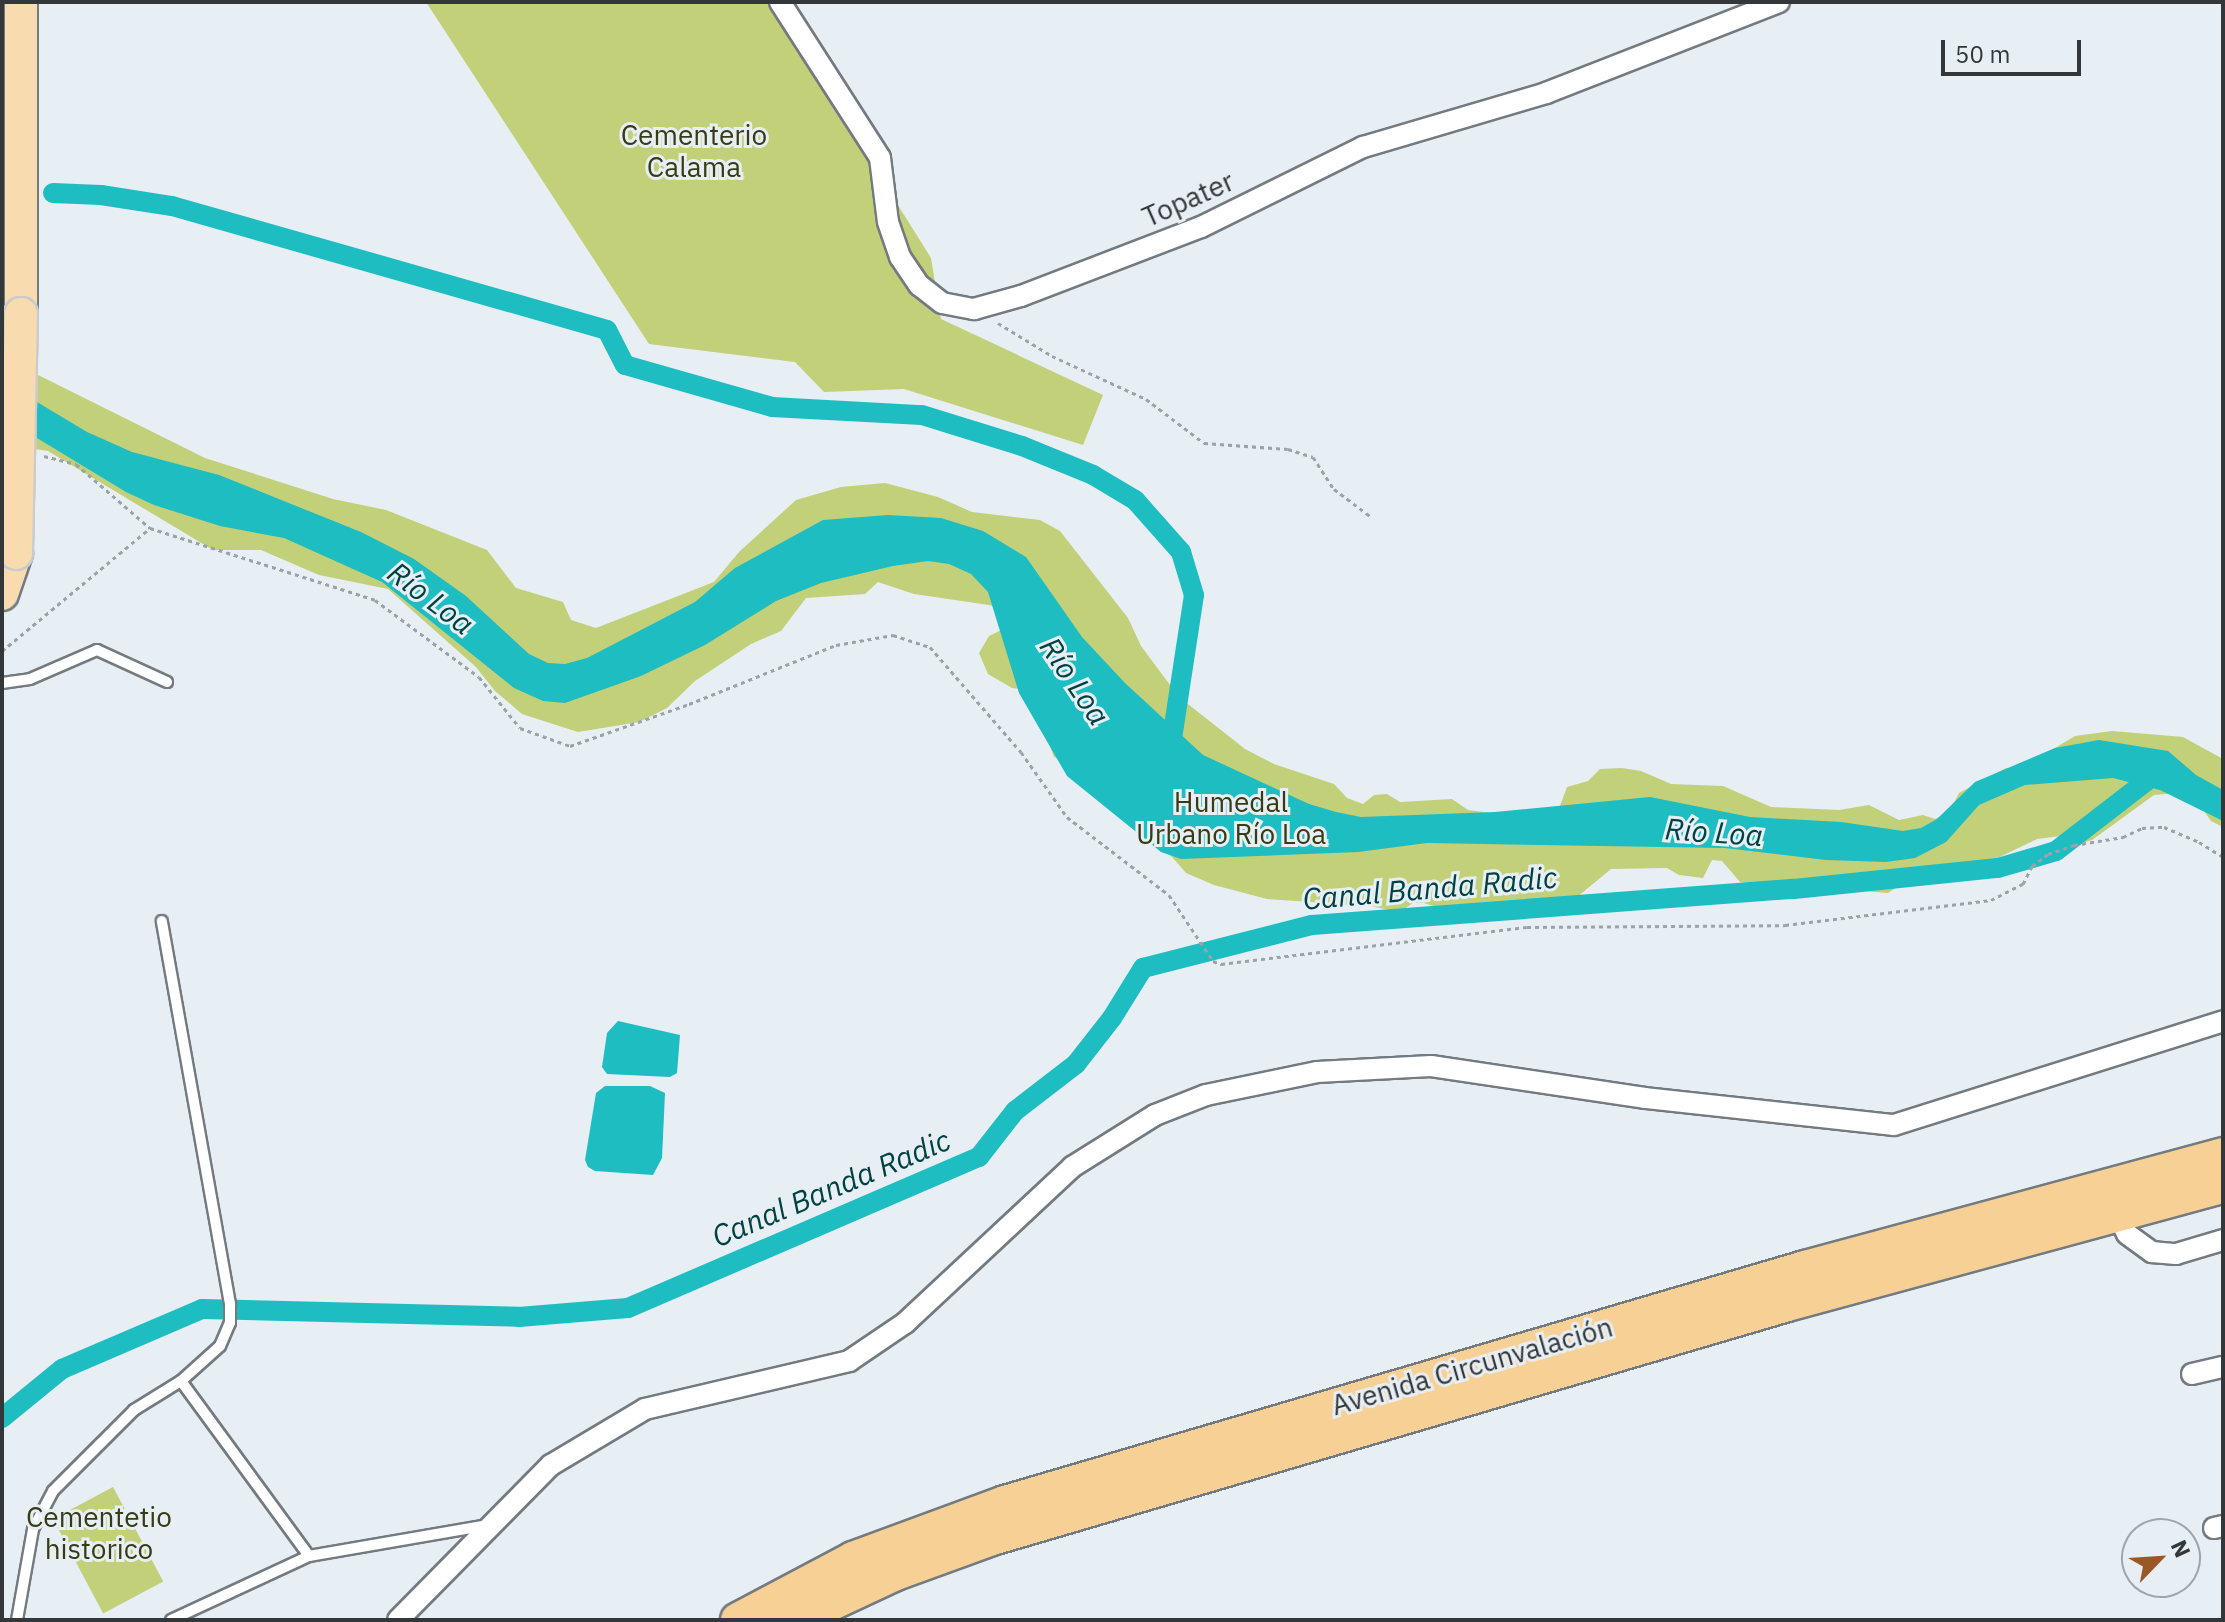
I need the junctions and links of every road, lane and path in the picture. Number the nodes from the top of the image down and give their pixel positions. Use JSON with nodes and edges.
{"nodes":[{"id":1,"x":21,"y":2,"type":"edge"},
{"id":2,"x":780,"y":2,"type":"edge"},
{"id":3,"x":1779,"y":2,"type":"edge"},
{"id":4,"x":974,"y":309,"type":"junction"},
{"id":5,"x":32,"y":452,"type":"dead end"},
{"id":6,"x":1370,"y":516,"type":"dead end"},
{"id":7,"x":150,"y":528,"type":"junction"},
{"id":8,"x":2,"y":594,"type":"edge"},
{"id":9,"x":2,"y":651,"type":"edge"},
{"id":10,"x":167,"y":682,"type":"dead end"},
{"id":11,"x":2,"y":683,"type":"edge"},
{"id":12,"x":2223,"y":857,"type":"edge"},
{"id":13,"x":162,"y":921,"type":"dead end"},
{"id":14,"x":2223,"y":1021,"type":"edge"},
{"id":15,"x":2223,"y":1155,"type":"edge"},
{"id":16,"x":2223,"y":1186,"type":"edge"},
{"id":17,"x":2118,"y":1216,"type":"junction"},
{"id":18,"x":2223,"y":1240,"type":"edge"},
{"id":19,"x":2223,"y":1367,"type":"edge"},
{"id":20,"x":2192,"y":1374,"type":"dead end"},
{"id":21,"x":181,"y":1381,"type":"junction"},
{"id":22,"x":493,"y":1524,"type":"junction"},
{"id":23,"x":309,"y":1556,"type":"junction"},
{"id":24,"x":17,"y":1620,"type":"edge"},
{"id":25,"x":171,"y":1620,"type":"edge"},
{"id":26,"x":398,"y":1620,"type":"edge"},
{"id":27,"x":738,"y":1620,"type":"edge"},
{"id":28,"x":795,"y":1620,"type":"edge"}],
"edges":[{"from":1,"to":8,"type":"main road","bridge":true},
{"from":2,"to":4,"type":"street"},
{"from":3,"to":4,"type":"street","name":"Topater"},
{"from":4,"to":6,"type":"path"},
{"from":5,"to":7,"type":"path"},
{"from":7,"to":9,"type":"path"},
{"from":7,"to":12,"type":"path"},
{"from":10,"to":11,"type":"lane"},
{"from":13,"to":21,"type":"lane"},
{"from":14,"to":22,"type":"street"},
{"from":15,"to":27,"type":"highway","name":"Avenida Circunvalación"},
{"from":16,"to":17,"type":"highway","name":"Avenida Circunvalación"},
{"from":17,"to":18,"type":"street"},
{"from":17,"to":28,"type":"highway","name":"Avenida Circunvalación"},
{"from":19,"to":20,"type":"street"},
{"from":21,"to":23,"type":"lane"},
{"from":21,"to":24,"type":"lane"},
{"from":22,"to":23,"type":"lane"},
{"from":22,"to":26,"type":"street"},
{"from":23,"to":25,"type":"lane"}]}
